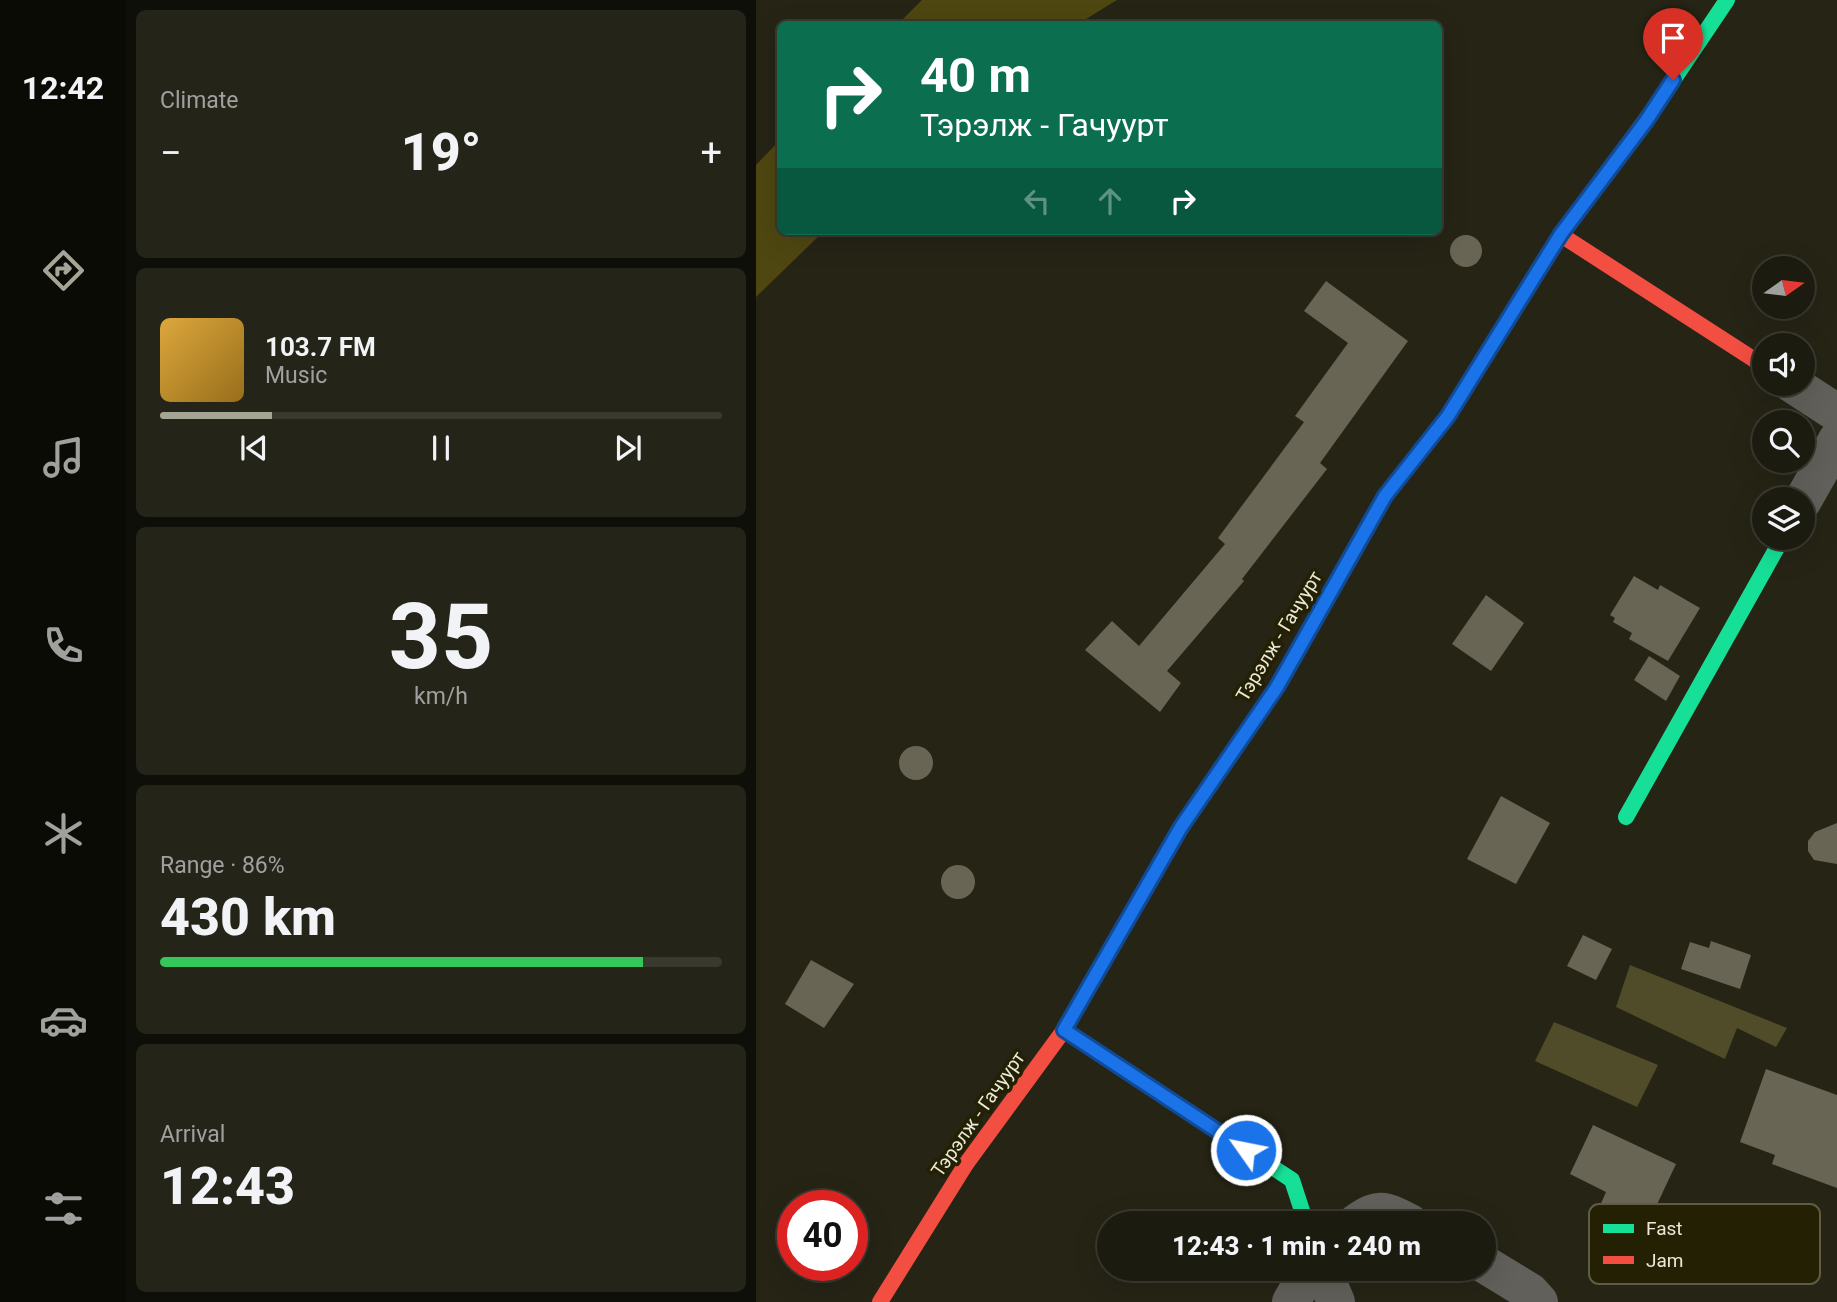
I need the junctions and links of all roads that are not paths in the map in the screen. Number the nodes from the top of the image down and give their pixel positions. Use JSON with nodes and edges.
{"nodes":[{"id":1,"x":1727,"y":0,"type":"edge"},
{"id":2,"x":1561,"y":234,"type":"junction"},
{"id":3,"x":1752,"y":358,"type":"edge"},
{"id":4,"x":1811,"y":396,"type":"edge"},
{"id":5,"x":1837,"y":413,"type":"edge"},
{"id":6,"x":1837,"y":440,"type":"edge"},
{"id":7,"x":1810,"y":487,"type":"edge"},
{"id":8,"x":1776,"y":550,"type":"edge"},
{"id":9,"x":1626,"y":817,"type":"dead end"},
{"id":10,"x":1064,"y":1030,"type":"junction"},
{"id":11,"x":1302,"y":1211,"type":"edge"},
{"id":12,"x":1496,"y":1271,"type":"edge"},
{"id":13,"x":1303,"y":1281,"type":"edge"},
{"id":14,"x":1327,"y":1281,"type":"edge"},
{"id":15,"x":880,"y":1302,"type":"edge"},
{"id":16,"x":1292,"y":1302,"type":"edge"},
{"id":17,"x":1336,"y":1302,"type":"edge"},
{"id":18,"x":1539,"y":1302,"type":"edge"}],
"edges":[{"from":1,"to":2,"type":"main road","name":"Тэрэлж - Гачуурт"},
{"from":2,"to":3,"type":"main road"},
{"from":2,"to":10,"type":"main road","name":"Тэрэлж - Гачуурт"},
{"from":4,"to":5,"type":"street"},
{"from":6,"to":7,"type":"street"},
{"from":8,"to":9,"type":"main road"},
{"from":10,"to":11,"type":"main road"},
{"from":10,"to":15,"type":"main road","name":"Тэрэлж - Гачуурт"},
{"from":12,"to":18,"type":"street"},
{"from":13,"to":16,"type":"street"},
{"from":14,"to":17,"type":"street"}]}
